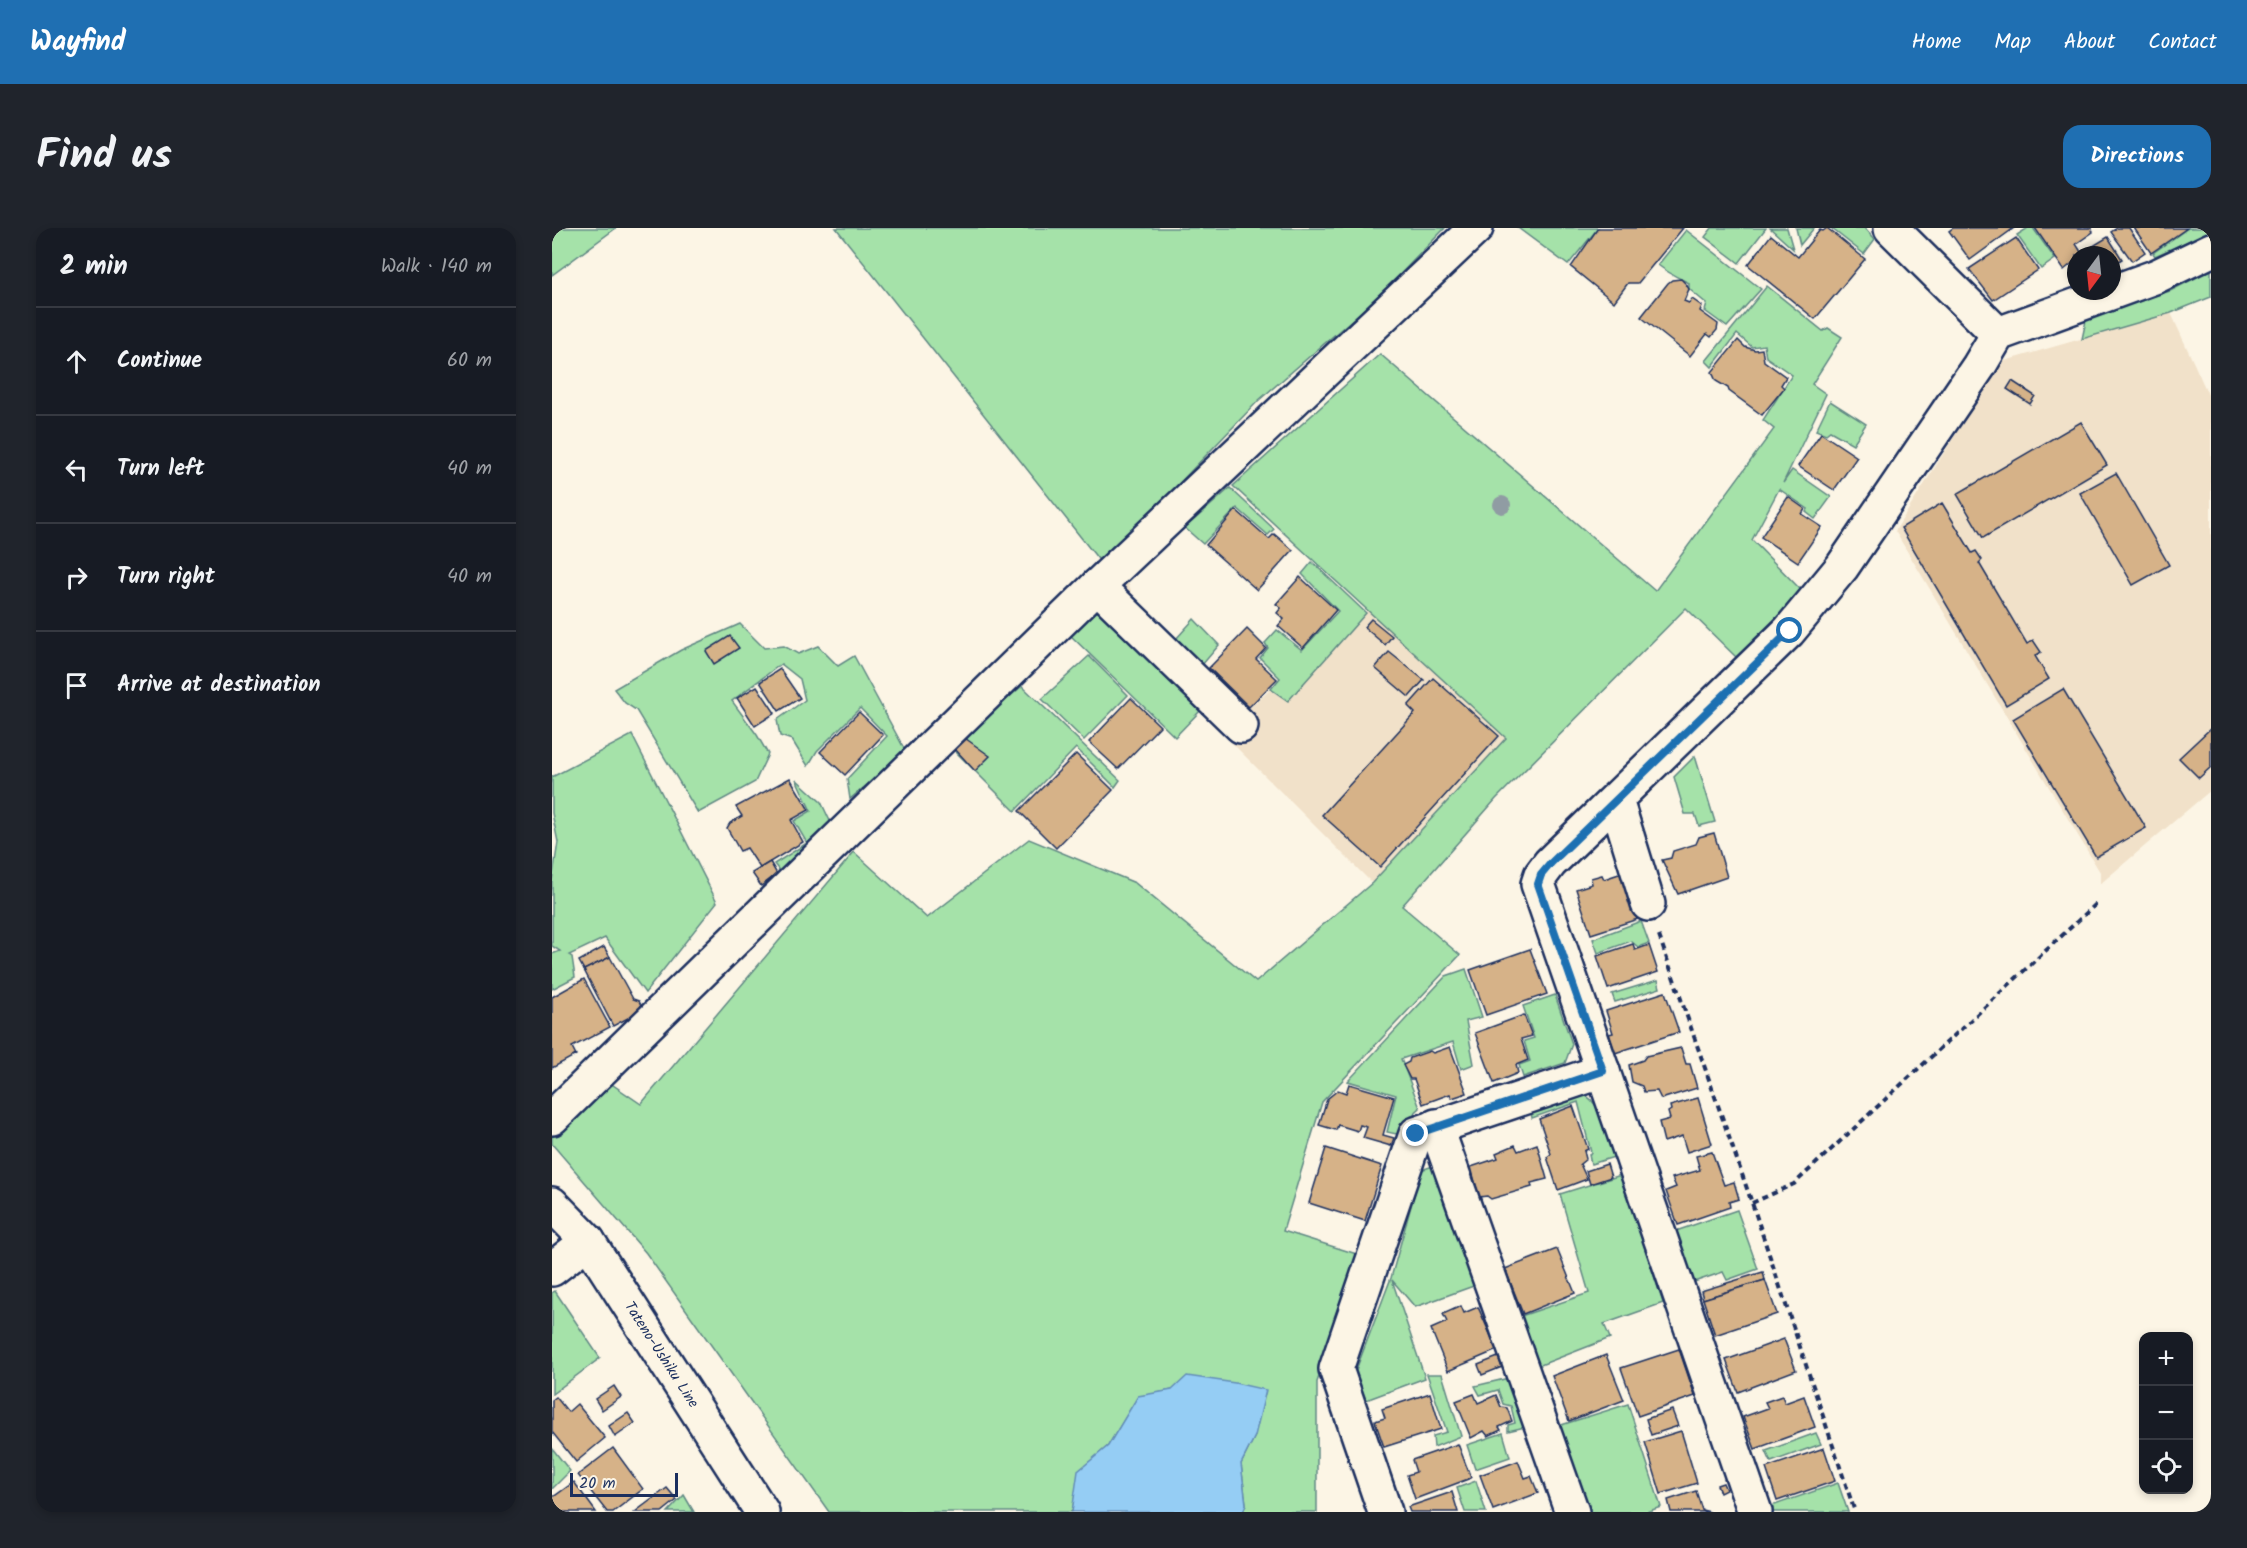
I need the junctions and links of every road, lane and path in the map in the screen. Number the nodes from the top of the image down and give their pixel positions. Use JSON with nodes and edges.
{"nodes":[{"id":1,"x":1476,"y":228,"type":"edge"},
{"id":2,"x":1891,"y":228,"type":"edge"},
{"id":3,"x":2211,"y":250,"type":"edge"},
{"id":4,"x":1998,"y":334,"type":"junction"},
{"id":5,"x":1097,"y":586,"type":"junction"},
{"id":6,"x":1241,"y":726,"type":"dead end"},
{"id":7,"x":1616,"y":800,"type":"junction"},
{"id":8,"x":1648,"y":904,"type":"joint"},
{"id":9,"x":2096,"y":904,"type":"dead end"},
{"id":10,"x":1603,"y":1071,"type":"junction"},
{"id":11,"x":552,"y":1118,"type":"edge"},
{"id":12,"x":1436,"y":1126,"type":"junction"},
{"id":13,"x":1752,"y":1203,"type":"junction"},
{"id":14,"x":552,"y":1204,"type":"edge"},
{"id":15,"x":588,"y":1242,"type":"junction"},
{"id":16,"x":552,"y":1269,"type":"edge"},
{"id":17,"x":762,"y":1512,"type":"edge"},
{"id":18,"x":1385,"y":1512,"type":"edge"},
{"id":19,"x":1572,"y":1512,"type":"edge"},
{"id":20,"x":1755,"y":1512,"type":"edge"},
{"id":21,"x":1855,"y":1512,"type":"edge"}],
"edges":[{"from":1,"to":5,"type":"street"},
{"from":2,"to":4,"type":"street"},
{"from":3,"to":4,"type":"street"},
{"from":4,"to":7,"type":"street"},
{"from":5,"to":6,"type":"street"},
{"from":5,"to":11,"type":"street"},
{"from":7,"to":8,"type":"street"},
{"from":7,"to":10,"type":"street"},
{"from":8,"to":13,"type":"path"},
{"from":9,"to":13,"type":"path"},
{"from":10,"to":12,"type":"street"},
{"from":10,"to":20,"type":"street"},
{"from":12,"to":18,"type":"street"},
{"from":12,"to":19,"type":"street"},
{"from":13,"to":21,"type":"path"},
{"from":14,"to":15,"type":"street","name":"Tateno-Ushiku Line"},
{"from":15,"to":16,"type":"street"},
{"from":15,"to":17,"type":"street","name":"Tateno-Ushiku Line"}]}
